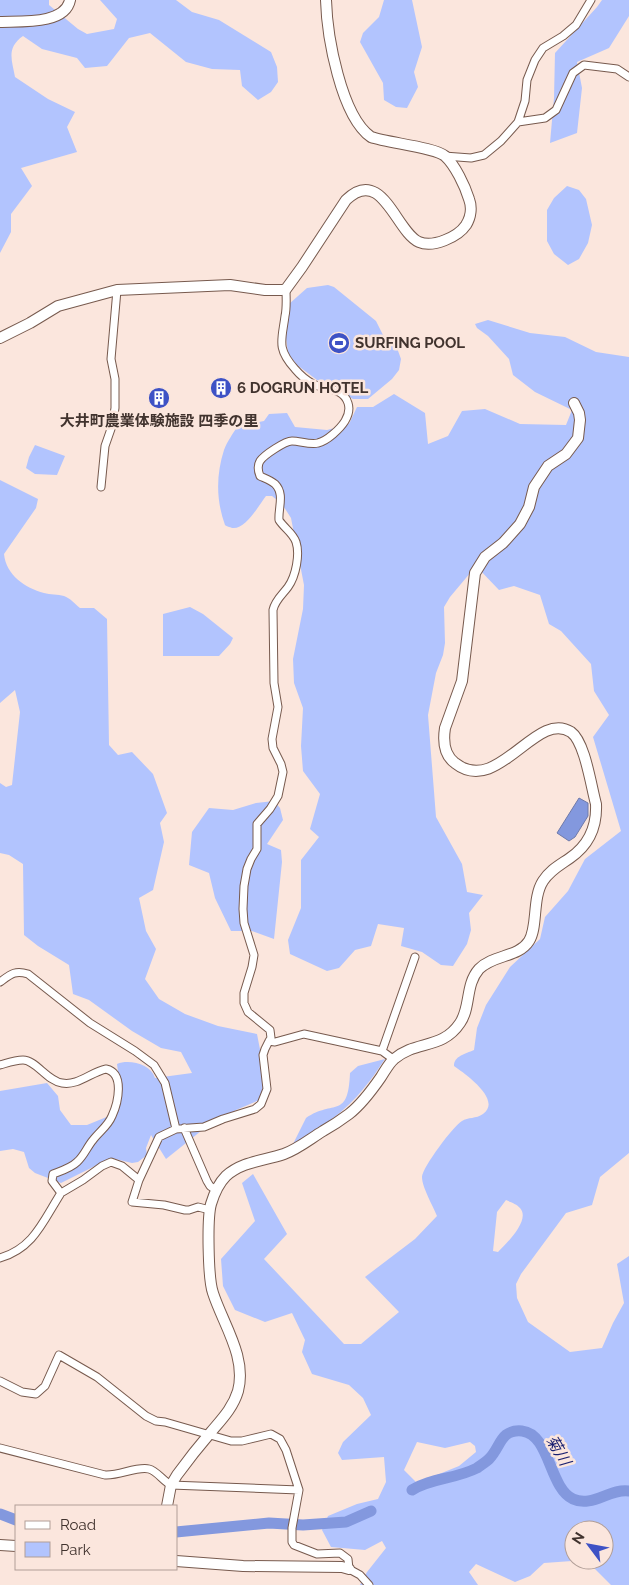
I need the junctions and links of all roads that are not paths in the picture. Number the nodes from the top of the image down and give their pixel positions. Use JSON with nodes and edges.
{"nodes":[{"id":1,"x":70,"y":0,"type":"edge"},
{"id":2,"x":326,"y":0,"type":"edge"},
{"id":3,"x":591,"y":0,"type":"edge"},
{"id":4,"x":0,"y":22,"type":"edge"},
{"id":5,"x":629,"y":77,"type":"edge"},
{"id":6,"x":518,"y":122,"type":"junction"},
{"id":7,"x":444,"y":156,"type":"junction"},
{"id":8,"x":286,"y":289,"type":"junction"},
{"id":9,"x":117,"y":290,"type":"junction"},
{"id":10,"x":0,"y":338,"type":"edge"},
{"id":11,"x":574,"y":403,"type":"dead end"},
{"id":12,"x":101,"y":487,"type":"dead end"},
{"id":13,"x":415,"y":957,"type":"dead end"},
{"id":14,"x":0,"y":982,"type":"edge"},
{"id":15,"x":269,"y":1041,"type":"junction"},
{"id":16,"x":382,"y":1051,"type":"junction"},
{"id":17,"x":393,"y":1059,"type":"junction"},
{"id":18,"x":0,"y":1065,"type":"edge"},
{"id":19,"x":184,"y":1128,"type":"junction"},
{"id":20,"x":176,"y":1129,"type":"junction"},
{"id":21,"x":140,"y":1180,"type":"junction"},
{"id":22,"x":216,"y":1190,"type":"junction"},
{"id":23,"x":61,"y":1193,"type":"junction"},
{"id":24,"x":210,"y":1210,"type":"junction"},
{"id":25,"x":0,"y":1258,"type":"edge"},
{"id":26,"x":0,"y":1381,"type":"edge"},
{"id":27,"x":210,"y":1434,"type":"junction"},
{"id":28,"x":0,"y":1448,"type":"edge"},
{"id":29,"x":171,"y":1485,"type":"junction"},
{"id":30,"x":298,"y":1490,"type":"junction"},
{"id":31,"x":167,"y":1505,"type":"edge"},
{"id":32,"x":0,"y":1544,"type":"edge"},
{"id":33,"x":15,"y":1546,"type":"edge"},
{"id":34,"x":178,"y":1561,"type":"edge"},
{"id":35,"x":349,"y":1568,"type":"junction"},
{"id":36,"x":370,"y":1585,"type":"edge"}],
"edges":[{"from":1,"to":4,"type":"street"},
{"from":2,"to":7,"type":"street"},
{"from":3,"to":6,"type":"street"},
{"from":5,"to":6,"type":"street"},
{"from":6,"to":7,"type":"street"},
{"from":7,"to":8,"type":"street"},
{"from":8,"to":9,"type":"street"},
{"from":8,"to":15,"type":"street"},
{"from":9,"to":10,"type":"street"},
{"from":9,"to":12,"type":"street"},
{"from":11,"to":17,"type":"street"},
{"from":13,"to":16,"type":"street"},
{"from":14,"to":20,"type":"street"},
{"from":15,"to":16,"type":"street"},
{"from":15,"to":19,"type":"street"},
{"from":16,"to":17,"type":"street"},
{"from":17,"to":22,"type":"street"},
{"from":18,"to":23,"type":"street"},
{"from":19,"to":20,"type":"street"},
{"from":19,"to":22,"type":"street"},
{"from":20,"to":21,"type":"street"},
{"from":21,"to":23,"type":"street"},
{"from":21,"to":24,"type":"street"},
{"from":22,"to":24,"type":"street"},
{"from":23,"to":25,"type":"street"},
{"from":24,"to":27,"type":"street"},
{"from":26,"to":27,"type":"street"},
{"from":27,"to":29,"type":"street"},
{"from":27,"to":30,"type":"street"},
{"from":28,"to":29,"type":"street"},
{"from":29,"to":30,"type":"street"},
{"from":29,"to":31,"type":"street"},
{"from":30,"to":35,"type":"street"},
{"from":32,"to":33,"type":"street"},
{"from":34,"to":35,"type":"street"},
{"from":35,"to":36,"type":"street"}]}
